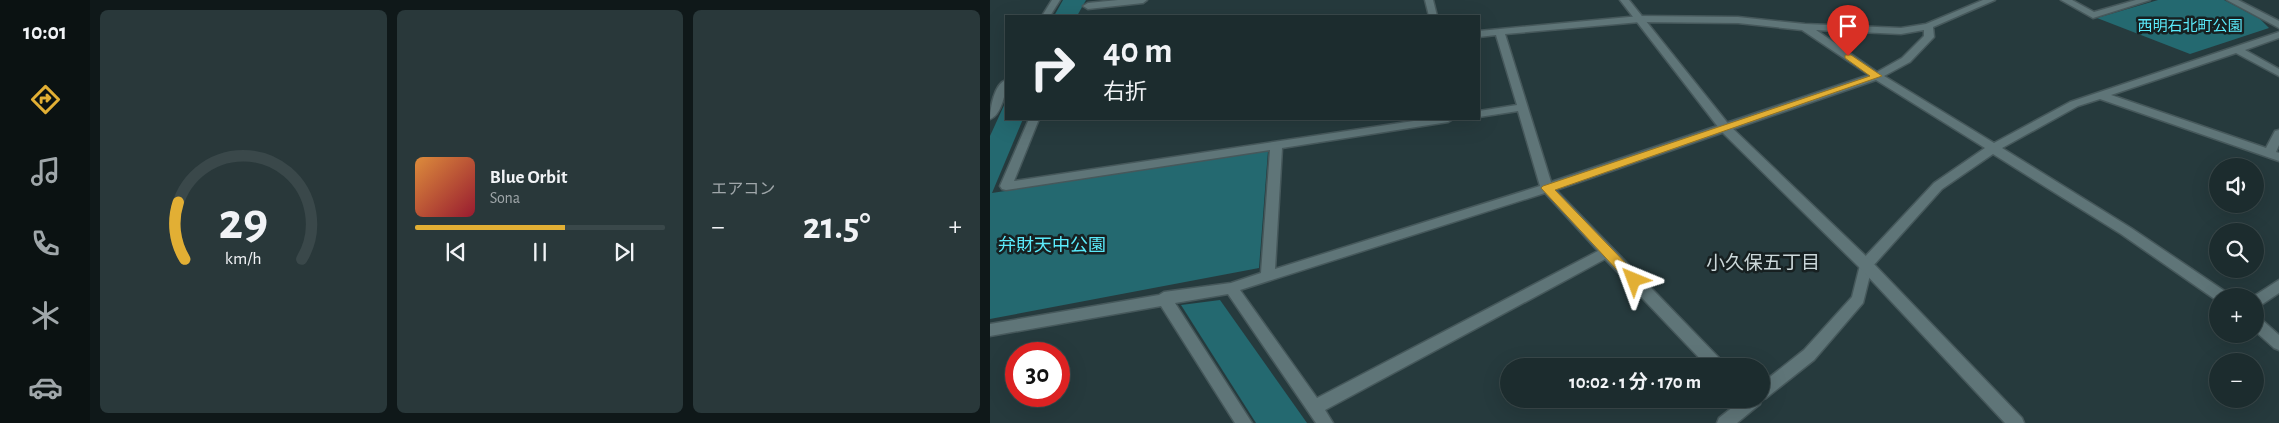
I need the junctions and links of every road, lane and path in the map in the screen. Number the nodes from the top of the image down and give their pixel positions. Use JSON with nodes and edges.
{"nodes":[{"id":1,"x":1056,"y":0,"type":"edge"},
{"id":2,"x":1143,"y":0,"type":"edge"},
{"id":3,"x":1429,"y":0,"type":"edge"},
{"id":4,"x":1624,"y":0,"type":"edge"},
{"id":5,"x":1991,"y":0,"type":"edge"},
{"id":6,"x":2065,"y":0,"type":"edge"},
{"id":7,"x":2146,"y":0,"type":"edge"},
{"id":8,"x":2231,"y":0,"type":"edge"},
{"id":9,"x":1090,"y":3,"type":"edge"},
{"id":10,"x":1047,"y":15,"type":"edge"},
{"id":11,"x":1084,"y":15,"type":"edge"},
{"id":12,"x":1433,"y":15,"type":"edge"},
{"id":13,"x":1640,"y":19,"type":"junction"},
{"id":14,"x":2279,"y":25,"type":"edge"},
{"id":15,"x":1928,"y":26,"type":"junction"},
{"id":16,"x":1805,"y":27,"type":"junction"},
{"id":17,"x":1500,"y":32,"type":"junction"},
{"id":18,"x":1480,"y":34,"type":"edge"},
{"id":19,"x":2279,"y":35,"type":"edge"},
{"id":20,"x":2236,"y":49,"type":"junction"},
{"id":21,"x":2279,"y":73,"type":"edge"},
{"id":22,"x":1877,"y":76,"type":"junction"},
{"id":23,"x":1005,"y":85,"type":"edge"},
{"id":24,"x":1005,"y":87,"type":"edge"},
{"id":25,"x":990,"y":88,"type":"edge"},
{"id":26,"x":2100,"y":95,"type":"junction"},
{"id":27,"x":1523,"y":107,"type":"junction"},
{"id":28,"x":1480,"y":114,"type":"edge"},
{"id":29,"x":990,"y":116,"type":"edge"},
{"id":30,"x":1034,"y":120,"type":"edge"},
{"id":31,"x":1442,"y":120,"type":"edge"},
{"id":32,"x":1726,"y":128,"type":"junction"},
{"id":33,"x":2279,"y":134,"type":"edge"},
{"id":34,"x":1276,"y":146,"type":"junction"},
{"id":35,"x":1992,"y":148,"type":"junction"},
{"id":36,"x":2274,"y":155,"type":"edge"},
{"id":37,"x":1547,"y":188,"type":"junction"},
{"id":38,"x":1607,"y":252,"type":"junction"},
{"id":39,"x":1866,"y":265,"type":"junction"},
{"id":40,"x":1268,"y":276,"type":"junction"},
{"id":41,"x":2279,"y":285,"type":"edge"},
{"id":42,"x":1230,"y":288,"type":"junction"},
{"id":43,"x":2209,"y":288,"type":"edge"},
{"id":44,"x":2264,"y":296,"type":"edge"},
{"id":45,"x":1164,"y":298,"type":"junction"},
{"id":46,"x":990,"y":330,"type":"edge"},
{"id":47,"x":2264,"y":330,"type":"edge"},
{"id":48,"x":2279,"y":344,"type":"edge"},
{"id":49,"x":1709,"y":358,"type":"edge"},
{"id":50,"x":1770,"y":385,"type":"edge"},
{"id":51,"x":1314,"y":408,"type":"junction"},
{"id":52,"x":1742,"y":408,"type":"edge"},
{"id":53,"x":1244,"y":423,"type":"edge"},
{"id":54,"x":1325,"y":423,"type":"edge"},
{"id":55,"x":1725,"y":423,"type":"edge"},
{"id":56,"x":2016,"y":423,"type":"edge"}],
"edges":[{"from":1,"to":10,"type":"street"},
{"from":2,"to":9,"type":"street"},
{"from":3,"to":12,"type":"street"},
{"from":4,"to":13,"type":"street"},
{"from":5,"to":15,"type":"street"},
{"from":6,"to":7,"type":"street"},
{"from":8,"to":14,"type":"street"},
{"from":9,"to":11,"type":"street"},
{"from":13,"to":16,"type":"street"},
{"from":13,"to":17,"type":"street"},
{"from":13,"to":32,"type":"street"},
{"from":15,"to":16,"type":"street"},
{"from":15,"to":22,"type":"street"},
{"from":16,"to":22,"type":"street"},
{"from":17,"to":18,"type":"street"},
{"from":17,"to":27,"type":"street"},
{"from":19,"to":20,"type":"street"},
{"from":20,"to":21,"type":"street"},
{"from":20,"to":26,"type":"street"},
{"from":22,"to":32,"type":"street"},
{"from":22,"to":35,"type":"street"},
{"from":23,"to":25,"type":"street"},
{"from":24,"to":29,"type":"street"},
{"from":26,"to":35,"type":"street"},
{"from":26,"to":36,"type":"street"},
{"from":27,"to":28,"type":"street"},
{"from":27,"to":37,"type":"street"},
{"from":30,"to":34,"type":"street"},
{"from":31,"to":34,"type":"street"},
{"from":32,"to":37,"type":"street"},
{"from":32,"to":39,"type":"street"},
{"from":33,"to":36,"type":"street"},
{"from":34,"to":40,"type":"street"},
{"from":35,"to":39,"type":"street"},
{"from":35,"to":43,"type":"street"},
{"from":37,"to":38,"type":"street"},
{"from":37,"to":40,"type":"street"},
{"from":38,"to":49,"type":"street"},
{"from":38,"to":51,"type":"street"},
{"from":39,"to":50,"type":"street"},
{"from":39,"to":56,"type":"street"},
{"from":40,"to":42,"type":"street"},
{"from":41,"to":44,"type":"street"},
{"from":42,"to":45,"type":"street"},
{"from":42,"to":51,"type":"street"},
{"from":45,"to":46,"type":"street"},
{"from":45,"to":53,"type":"street"},
{"from":47,"to":48,"type":"street"},
{"from":51,"to":54,"type":"street"},
{"from":52,"to":55,"type":"street"}]}
